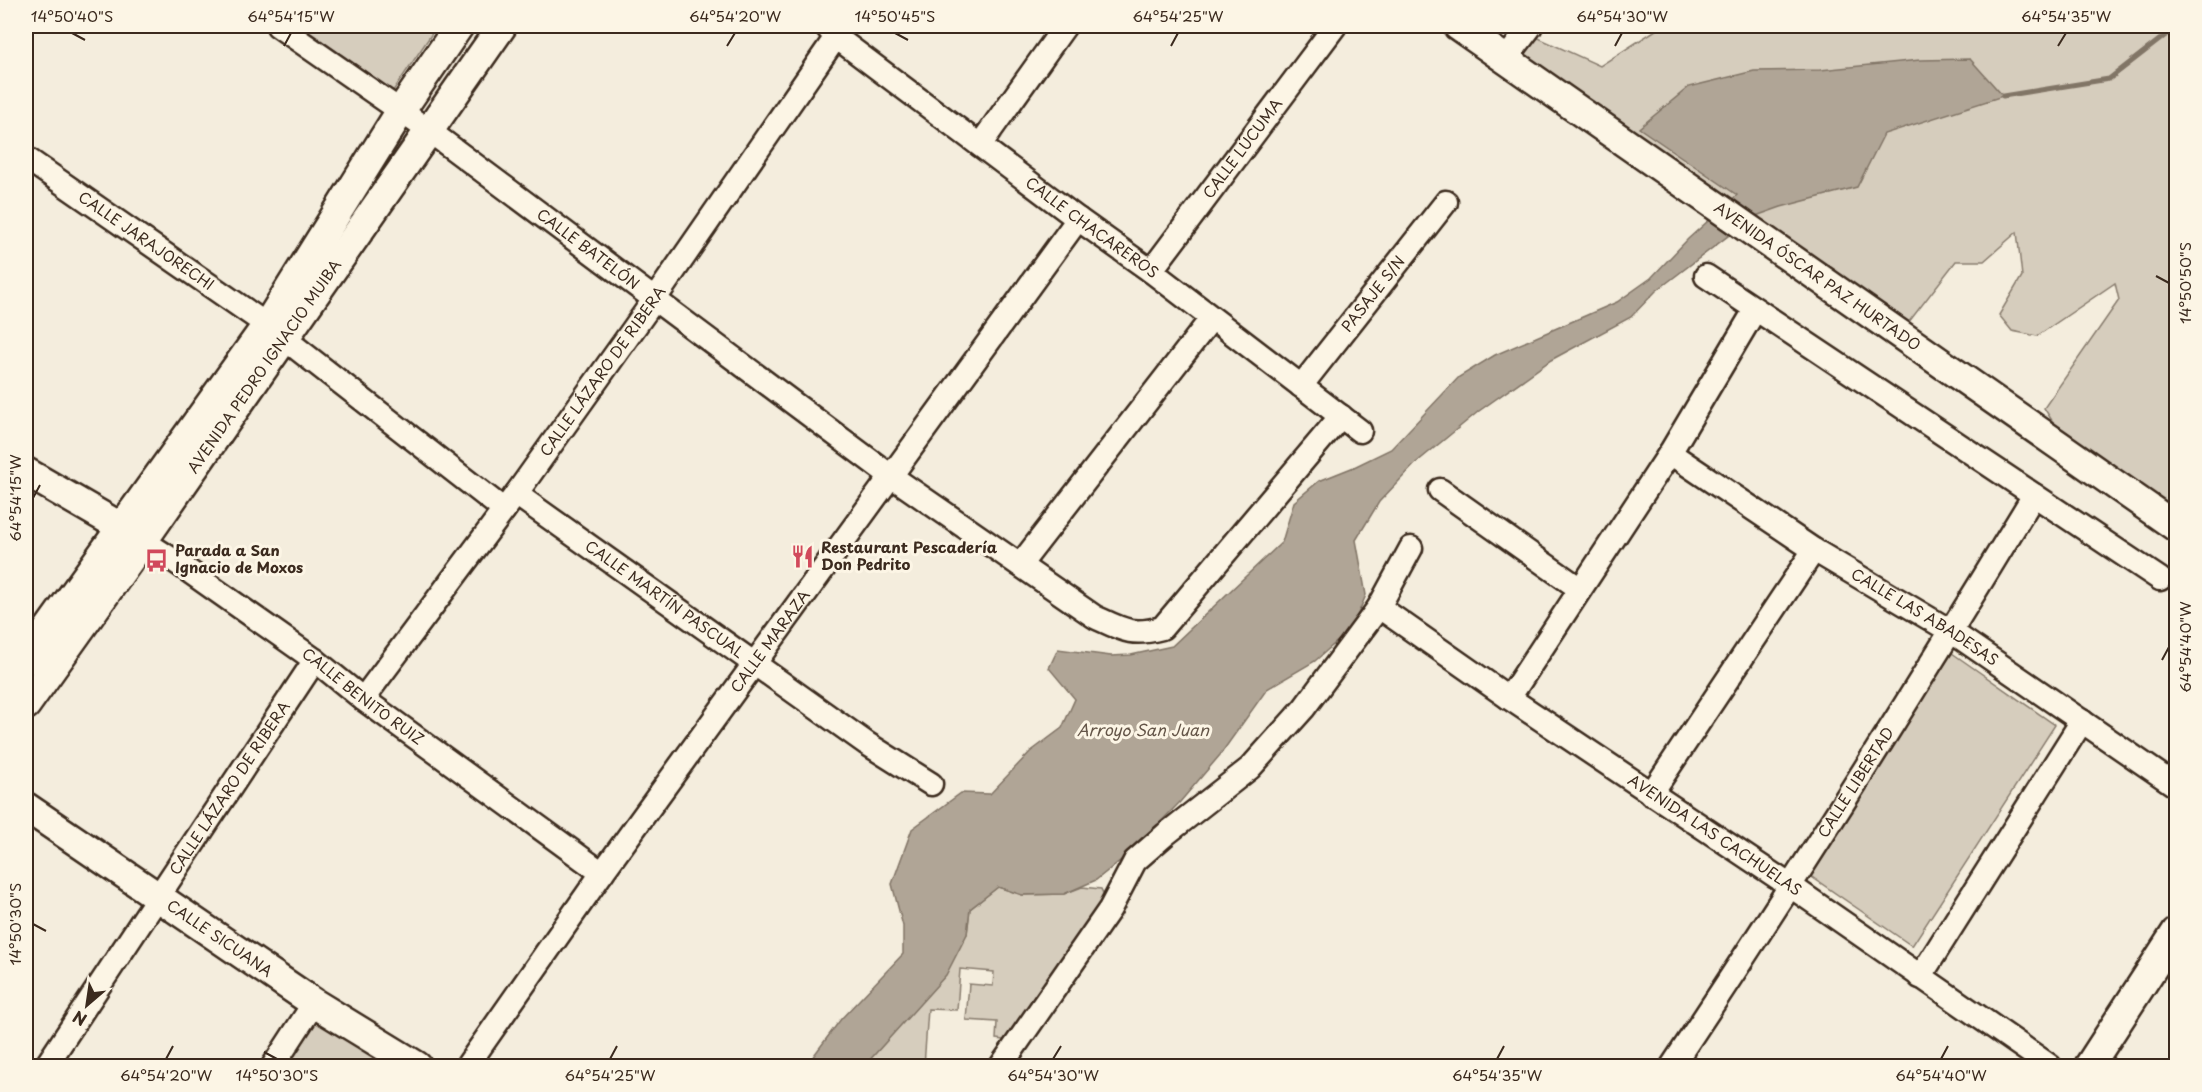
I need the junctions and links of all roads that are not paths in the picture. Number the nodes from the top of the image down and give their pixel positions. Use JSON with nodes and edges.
{"nodes":[{"id":1,"x":279,"y":26,"type":"edge"},
{"id":2,"x":459,"y":26,"type":"edge"},
{"id":3,"x":502,"y":26,"type":"edge"},
{"id":4,"x":1065,"y":26,"type":"edge"},
{"id":5,"x":1335,"y":26,"type":"edge"},
{"id":6,"x":1458,"y":26,"type":"edge"},
{"id":7,"x":1531,"y":26,"type":"edge"},
{"id":8,"x":831,"y":31,"type":"edge"},
{"id":9,"x":1506,"y":59,"type":"junction"},
{"id":10,"x":400,"y":112,"type":"junction"},
{"id":11,"x":428,"y":130,"type":"junction"},
{"id":12,"x":980,"y":145,"type":"junction"},
{"id":13,"x":26,"y":158,"type":"edge"},
{"id":14,"x":1446,"y":202,"type":"dead end"},
{"id":15,"x":1078,"y":219,"type":"junction"},
{"id":16,"x":1151,"y":271,"type":"junction"},
{"id":17,"x":1706,"y":276,"type":"dead end"},
{"id":18,"x":654,"y":300,"type":"junction"},
{"id":19,"x":1755,"y":310,"type":"junction"},
{"id":20,"x":1211,"y":319,"type":"junction"},
{"id":21,"x":275,"y":332,"type":"junction"},
{"id":22,"x":1301,"y":386,"type":"junction"},
{"id":23,"x":1341,"y":416,"type":"junction"},
{"id":24,"x":1360,"y":431,"type":"dead end"},
{"id":25,"x":1670,"y":453,"type":"junction"},
{"id":26,"x":26,"y":472,"type":"edge"},
{"id":27,"x":891,"y":477,"type":"junction"},
{"id":28,"x":1440,"y":490,"type":"dead end"},
{"id":29,"x":2034,"y":495,"type":"junction"},
{"id":30,"x":510,"y":502,"type":"junction"},
{"id":31,"x":2176,"y":527,"type":"edge"},
{"id":32,"x":132,"y":534,"type":"junction"},
{"id":33,"x":1411,"y":548,"type":"dead end"},
{"id":34,"x":1814,"y":550,"type":"junction"},
{"id":35,"x":1020,"y":565,"type":"junction"},
{"id":36,"x":2160,"y":579,"type":"dead end"},
{"id":37,"x":1580,"y":589,"type":"junction"},
{"id":38,"x":1379,"y":607,"type":"junction"},
{"id":39,"x":1952,"y":632,"type":"junction"},
{"id":40,"x":26,"y":660,"type":"edge"},
{"id":41,"x":315,"y":660,"type":"junction"},
{"id":42,"x":755,"y":664,"type":"junction"},
{"id":43,"x":1509,"y":698,"type":"junction"},
{"id":44,"x":363,"y":699,"type":"junction"},
{"id":45,"x":26,"y":705,"type":"edge"},
{"id":46,"x":2082,"y":721,"type":"junction"},
{"id":47,"x":931,"y":784,"type":"dead end"},
{"id":48,"x":2176,"y":786,"type":"edge"},
{"id":49,"x":1651,"y":794,"type":"junction"},
{"id":50,"x":26,"y":807,"type":"edge"},
{"id":51,"x":602,"y":873,"type":"junction"},
{"id":52,"x":1792,"y":887,"type":"junction"},
{"id":53,"x":158,"y":898,"type":"junction"},
{"id":54,"x":2176,"y":932,"type":"edge"},
{"id":55,"x":1920,"y":977,"type":"junction"},
{"id":56,"x":314,"y":1003,"type":"junction"},
{"id":57,"x":46,"y":1066,"type":"edge"},
{"id":58,"x":273,"y":1066,"type":"edge"},
{"id":59,"x":417,"y":1066,"type":"edge"},
{"id":60,"x":467,"y":1066,"type":"edge"},
{"id":61,"x":1001,"y":1066,"type":"edge"},
{"id":62,"x":1672,"y":1066,"type":"edge"},
{"id":63,"x":2050,"y":1066,"type":"edge"},
{"id":64,"x":2089,"y":1066,"type":"edge"}],
"edges":[{"from":1,"to":10,"type":"street","name":"CALLE BATELÓN"},
{"from":2,"to":10,"type":"main road","name":"AVENIDA PEDRO IGNACIO MUIBA"},
{"from":3,"to":11,"type":"main road","name":"AVENIDA PEDRO IGNACIO MUIBA"},
{"from":4,"to":12,"type":"street"},
{"from":5,"to":16,"type":"street","name":"CALLE LÚCUMA"},
{"from":6,"to":9,"type":"main road","name":"AVENIDA ÓSCAR PAZ HURTADO"},
{"from":7,"to":9,"type":"street"},
{"from":8,"to":12,"type":"street","name":"CALLE CHACAREROS"},
{"from":8,"to":18,"type":"street","name":"CALLE LÁZARO DE RIBERA"},
{"from":9,"to":31,"type":"main road","name":"AVENIDA ÓSCAR PAZ HURTADO"},
{"from":10,"to":11,"type":"street","name":"CALLE BATELÓN"},
{"from":10,"to":21,"type":"main road","name":"AVENIDA PEDRO IGNACIO MUIBA"},
{"from":11,"to":18,"type":"street","name":"CALLE BATELÓN"},
{"from":11,"to":21,"type":"main road","name":"AVENIDA PEDRO IGNACIO MUIBA"},
{"from":12,"to":15,"type":"street","name":"CALLE CHACAREROS"},
{"from":13,"to":21,"type":"street","name":"CALLE JARAJORECHI"},
{"from":14,"to":22,"type":"street","name":"PASAJE S/N"},
{"from":15,"to":16,"type":"street","name":"CALLE CHACAREROS"},
{"from":15,"to":27,"type":"street","name":"CALLE MARAZA"},
{"from":16,"to":20,"type":"street","name":"CALLE CHACAREROS"},
{"from":17,"to":19,"type":"street"},
{"from":18,"to":27,"type":"street","name":"CALLE BATELÓN"},
{"from":18,"to":30,"type":"street","name":"CALLE LÁZARO DE RIBERA"},
{"from":19,"to":25,"type":"street"},
{"from":19,"to":29,"type":"street"},
{"from":20,"to":22,"type":"street","name":"CALLE CHACAREROS"},
{"from":20,"to":35,"type":"street"},
{"from":21,"to":30,"type":"street","name":"CALLE MARTÍN PASCUAL"},
{"from":21,"to":32,"type":"main road","name":"AVENIDA PEDRO IGNACIO MUIBA"},
{"from":22,"to":23,"type":"street","name":"CALLE CHACAREROS"},
{"from":23,"to":24,"type":"street","name":"CALLE CHACAREROS"},
{"from":23,"to":35,"type":"street","name":"CALLE BATELÓN"},
{"from":25,"to":34,"type":"street","name":"CALLE LAS ABADESAS"},
{"from":25,"to":37,"type":"street"},
{"from":26,"to":32,"type":"main road"},
{"from":27,"to":35,"type":"street","name":"CALLE BATELÓN"},
{"from":27,"to":42,"type":"street","name":"CALLE MARAZA"},
{"from":28,"to":37,"type":"street"},
{"from":29,"to":36,"type":"street"},
{"from":29,"to":39,"type":"street","name":"CALLE LIBERTAD"},
{"from":30,"to":42,"type":"street","name":"CALLE MARTÍN PASCUAL"},
{"from":30,"to":44,"type":"street","name":"CALLE LÁZARO DE RIBERA"},
{"from":32,"to":40,"type":"main road","name":"AVENIDA PEDRO IGNACIO MUIBA"},
{"from":32,"to":41,"type":"street","name":"CALLE BENITO RUIZ"},
{"from":32,"to":45,"type":"main road","name":"AVENIDA PEDRO IGNACIO MUIBA"},
{"from":33,"to":38,"type":"street"},
{"from":34,"to":39,"type":"street","name":"CALLE LAS ABADESAS"},
{"from":34,"to":49,"type":"street"},
{"from":37,"to":43,"type":"street"},
{"from":38,"to":43,"type":"street","name":"AVENIDA LAS CACHUELAS"},
{"from":38,"to":61,"type":"street"},
{"from":39,"to":46,"type":"street","name":"CALLE LAS ABADESAS"},
{"from":39,"to":52,"type":"street","name":"CALLE LIBERTAD"},
{"from":41,"to":44,"type":"street","name":"CALLE BENITO RUIZ"},
{"from":41,"to":53,"type":"street","name":"CALLE LÁZARO DE RIBERA"},
{"from":42,"to":47,"type":"street","name":"CALLE MARTÍN PASCUAL"},
{"from":42,"to":51,"type":"street","name":"CALLE MARAZA"},
{"from":43,"to":49,"type":"street","name":"AVENIDA LAS CACHUELAS"},
{"from":44,"to":51,"type":"street","name":"CALLE BENITO RUIZ"},
{"from":46,"to":48,"type":"street","name":"CALLE LAS ABADESAS"},
{"from":46,"to":55,"type":"street"},
{"from":49,"to":52,"type":"street","name":"AVENIDA LAS CACHUELAS"},
{"from":50,"to":53,"type":"main road","name":"CALLE SICUANA"},
{"from":51,"to":60,"type":"street","name":"CALLE MARAZA"},
{"from":52,"to":55,"type":"street","name":"AVENIDA LAS CACHUELAS"},
{"from":52,"to":62,"type":"street","name":"CALLE LIBERTAD"},
{"from":53,"to":56,"type":"main road","name":"CALLE SICUANA"},
{"from":53,"to":57,"type":"street","name":"CALLE LÁZARO DE RIBERA"},
{"from":54,"to":64,"type":"main road"},
{"from":55,"to":63,"type":"street","name":"AVENIDA LAS CACHUELAS"},
{"from":56,"to":58,"type":"street"},
{"from":56,"to":59,"type":"main road","name":"CALLE SICUANA"}]}
